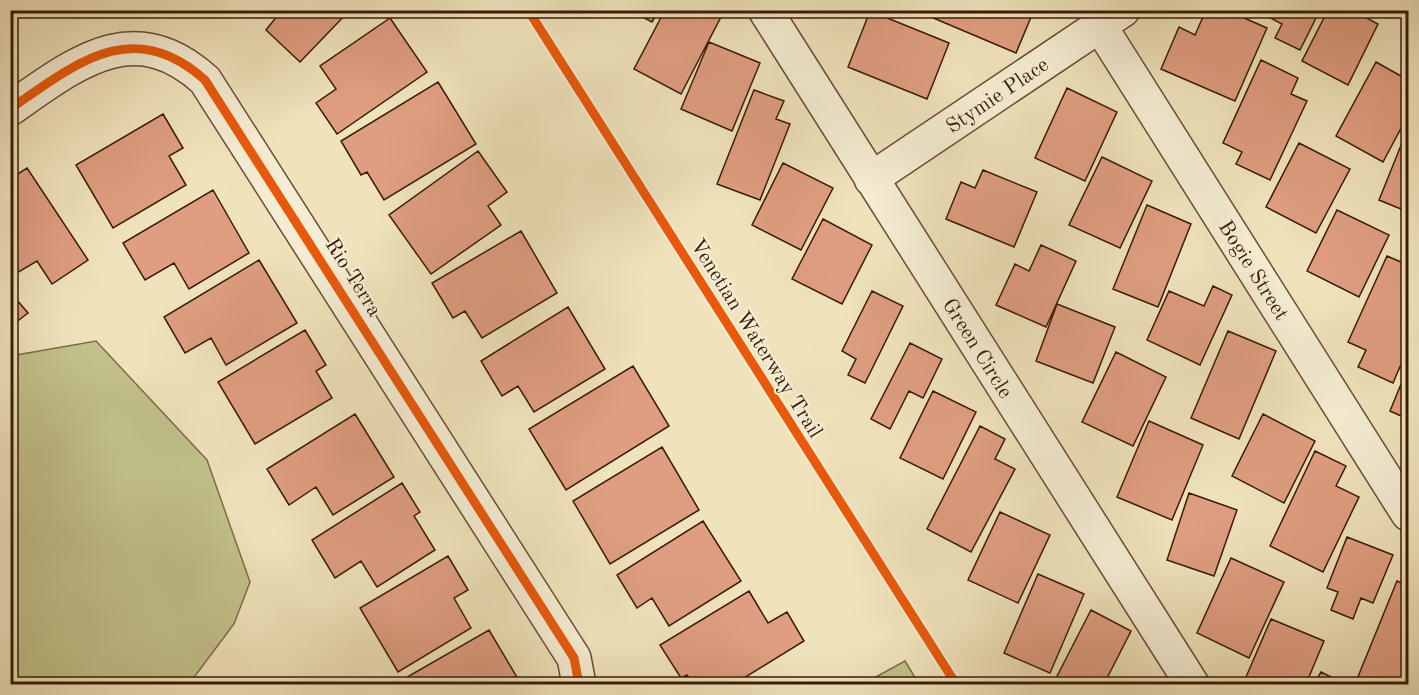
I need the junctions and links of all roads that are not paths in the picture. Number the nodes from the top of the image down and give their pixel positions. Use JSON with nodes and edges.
{"nodes":[{"id":1,"x":765,"y":10,"type":"edge"},
{"id":2,"x":1112,"y":18,"type":"edge"},
{"id":3,"x":10,"y":109,"type":"edge"},
{"id":4,"x":872,"y":179,"type":"junction"},
{"id":5,"x":1408,"y":514,"type":"edge"},
{"id":6,"x":579,"y":684,"type":"edge"},
{"id":7,"x":1192,"y":684,"type":"edge"}],
"edges":[{"from":1,"to":4,"type":"street","name":"Green Circle"},
{"from":2,"to":4,"type":"street","name":"Stymie Place"},
{"from":2,"to":5,"type":"street","name":"Bogie Street"},
{"from":3,"to":6,"type":"street","name":"Rio Terra"},
{"from":4,"to":7,"type":"street","name":"Green Circle"}]}
